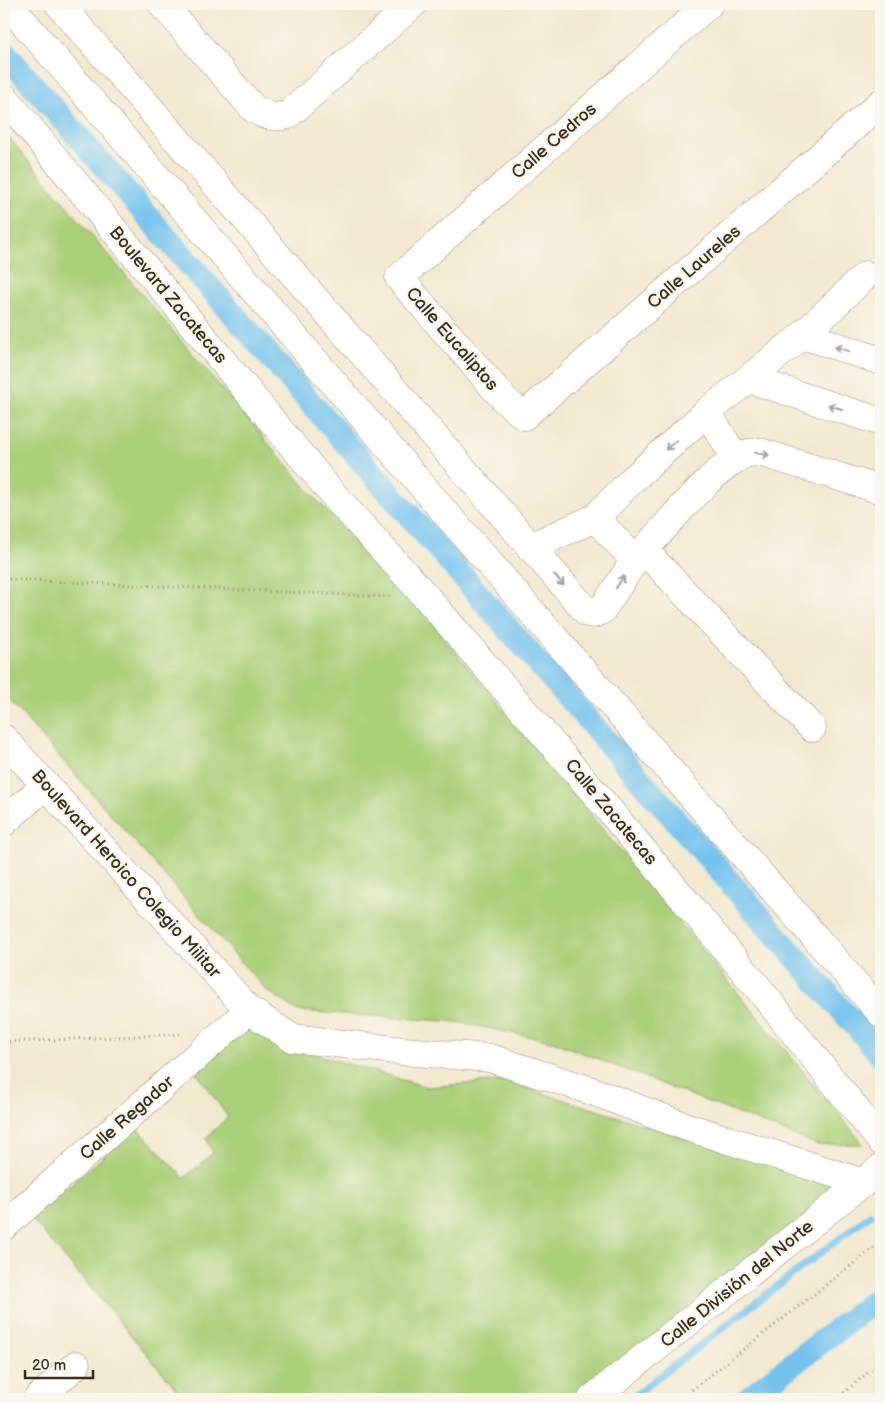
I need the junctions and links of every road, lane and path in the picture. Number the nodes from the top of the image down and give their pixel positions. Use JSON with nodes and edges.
{"nodes":[{"id":1,"x":8,"y":4,"type":"edge"},
{"id":2,"x":59,"y":4,"type":"edge"},
{"id":3,"x":162,"y":4,"type":"edge"},
{"id":4,"x":413,"y":4,"type":"edge"},
{"id":5,"x":709,"y":4,"type":"edge"},
{"id":6,"x":4,"y":97,"type":"edge"},
{"id":7,"x":881,"y":103,"type":"edge"},
{"id":8,"x":866,"y":275,"type":"dead end"},
{"id":9,"x":399,"y":278,"type":"joint"},
{"id":10,"x":803,"y":335,"type":"junction"},
{"id":11,"x":881,"y":361,"type":"edge"},
{"id":12,"x":749,"y":379,"type":"junction"},
{"id":13,"x":505,"y":400,"type":"joint"},
{"id":14,"x":707,"y":412,"type":"junction"},
{"id":15,"x":881,"y":422,"type":"edge"},
{"id":16,"x":736,"y":459,"type":"junction"},
{"id":17,"x":881,"y":490,"type":"edge"},
{"id":18,"x":331,"y":492,"type":"joint"},
{"id":19,"x":595,"y":518,"type":"junction"},
{"id":20,"x":530,"y":547,"type":"junction"},
{"id":21,"x":640,"y":555,"type":"junction"},
{"id":22,"x":4,"y":579,"type":"edge"},
{"id":23,"x":428,"y":599,"type":"junction"},
{"id":24,"x":812,"y":728,"type":"dead end"},
{"id":25,"x":8,"y":752,"type":"edge"},
{"id":26,"x":46,"y":785,"type":"junction"},
{"id":27,"x":4,"y":822,"type":"edge"},
{"id":28,"x":249,"y":1010,"type":"junction"},
{"id":29,"x":881,"y":1013,"type":"edge"},
{"id":30,"x":191,"y":1033,"type":"dead end"},
{"id":31,"x":4,"y":1042,"type":"edge"},
{"id":32,"x":881,"y":1140,"type":"edge"},
{"id":33,"x":872,"y":1175,"type":"edge"},
{"id":34,"x":4,"y":1226,"type":"edge"},
{"id":35,"x":881,"y":1242,"type":"edge"},
{"id":36,"x":881,"y":1362,"type":"edge"},
{"id":37,"x":76,"y":1365,"type":"dead end"},
{"id":38,"x":37,"y":1399,"type":"edge"},
{"id":39,"x":592,"y":1399,"type":"edge"},
{"id":40,"x":680,"y":1399,"type":"edge"},
{"id":41,"x":836,"y":1399,"type":"edge"}],
"edges":[{"from":1,"to":29,"type":"street"},
{"from":2,"to":20,"type":"street"},
{"from":3,"to":4,"type":"street"},
{"from":5,"to":9,"type":"street","name":"Calle Cedros"},
{"from":6,"to":18,"type":"street","name":"Boulevard Zacatecas"},
{"from":7,"to":13,"type":"street","name":"Calle Laureles"},
{"from":8,"to":10,"type":"street"},
{"from":9,"to":13,"type":"street","name":"Calle Eucaliptos"},
{"from":11,"to":10,"type":"street","one_way":true},
{"from":10,"to":12,"type":"street"},
{"from":12,"to":14,"type":"street"},
{"from":15,"to":12,"type":"street","one_way":true},
{"from":14,"to":16,"type":"street"},
{"from":14,"to":19,"type":"street","one_way":true},
{"from":16,"to":17,"type":"street","one_way":true},
{"from":16,"to":21,"type":"street"},
{"from":18,"to":23,"type":"street","name":"Calle Zacatecas"},
{"from":19,"to":20,"type":"street"},
{"from":19,"to":21,"type":"street"},
{"from":20,"to":21,"type":"street","one_way":true},
{"from":21,"to":24,"type":"street"},
{"from":22,"to":23,"type":"path"},
{"from":23,"to":32,"type":"street","name":"Calle Zacatecas"},
{"from":25,"to":26,"type":"street","name":"Boulevard Heroico Colegio Militar"},
{"from":26,"to":27,"type":"street"},
{"from":26,"to":28,"type":"street","name":"Boulevard Heroico Colegio Militar"},
{"from":28,"to":33,"type":"street","name":"Boulevard Heroico Colegio Militar"},
{"from":28,"to":34,"type":"street","name":"Calle Regador"},
{"from":30,"to":31,"type":"path"},
{"from":33,"to":39,"type":"street","name":"Calle División del Norte"},
{"from":35,"to":40,"type":"path"},
{"from":36,"to":41,"type":"path"},
{"from":37,"to":38,"type":"street"}]}
